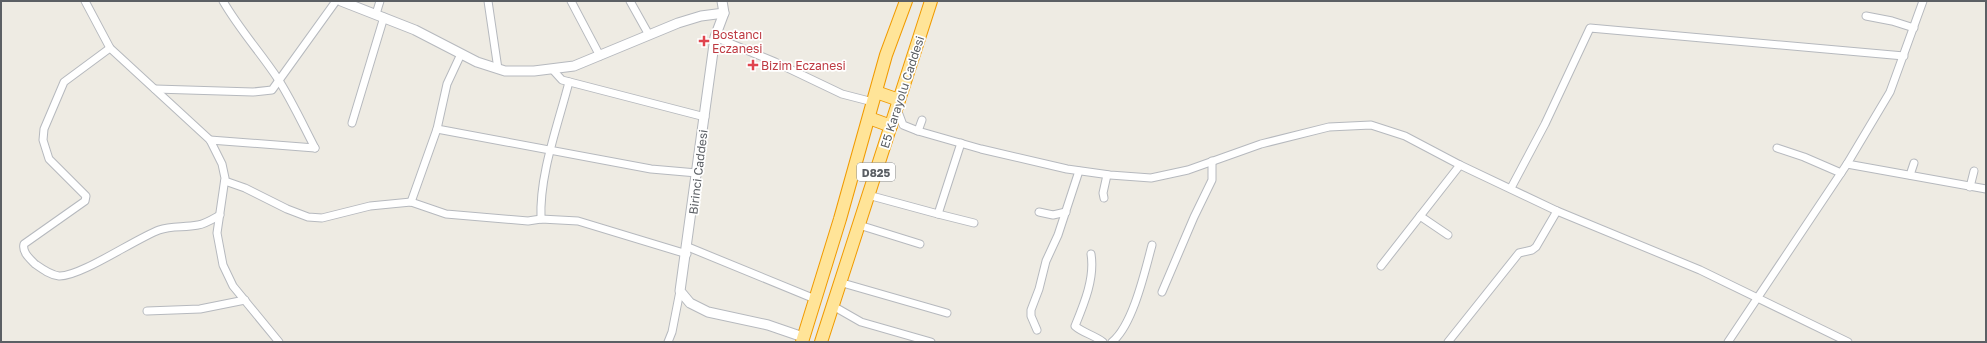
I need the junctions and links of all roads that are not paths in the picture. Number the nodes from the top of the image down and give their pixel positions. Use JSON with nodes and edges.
{"nodes":[{"id":1,"x":85,"y":1,"type":"edge"},
{"id":2,"x":223,"y":1,"type":"edge"},
{"id":3,"x":336,"y":1,"type":"edge"},
{"id":4,"x":342,"y":1,"type":"edge"},
{"id":5,"x":380,"y":1,"type":"edge"},
{"id":6,"x":488,"y":1,"type":"edge"},
{"id":7,"x":571,"y":1,"type":"edge"},
{"id":8,"x":630,"y":1,"type":"edge"},
{"id":9,"x":722,"y":1,"type":"edge"},
{"id":10,"x":906,"y":1,"type":"edge"},
{"id":11,"x":931,"y":1,"type":"edge"},
{"id":12,"x":1923,"y":1,"type":"edge"},
{"id":13,"x":724,"y":13,"type":"junction"},
{"id":14,"x":380,"y":16,"type":"junction"},
{"id":15,"x":1866,"y":16,"type":"dead end"},
{"id":16,"x":1914,"y":28,"type":"junction"},
{"id":17,"x":649,"y":35,"type":"junction"},
{"id":18,"x":715,"y":37,"type":"junction"},
{"id":19,"x":110,"y":48,"type":"junction"},
{"id":20,"x":461,"y":54,"type":"junction"},
{"id":21,"x":600,"y":56,"type":"junction"},
{"id":22,"x":1904,"y":56,"type":"junction"},
{"id":23,"x":498,"y":69,"type":"junction"},
{"id":24,"x":552,"y":69,"type":"junction"},
{"id":25,"x":279,"y":81,"type":"junction"},
{"id":26,"x":569,"y":82,"type":"junction"},
{"id":27,"x":155,"y":89,"type":"junction"},
{"id":28,"x":875,"y":97,"type":"junction"},
{"id":29,"x":898,"y":104,"type":"junction"},
{"id":30,"x":705,"y":117,"type":"junction"},
{"id":31,"x":869,"y":118,"type":"junction"},
{"id":32,"x":922,"y":120,"type":"dead end"},
{"id":33,"x":352,"y":123,"type":"dead end"},
{"id":34,"x":891,"y":126,"type":"junction"},
{"id":35,"x":437,"y":129,"type":"junction"},
{"id":36,"x":918,"y":131,"type":"junction"},
{"id":37,"x":210,"y":140,"type":"junction"},
{"id":38,"x":961,"y":143,"type":"junction"},
{"id":39,"x":1777,"y":148,"type":"dead end"},
{"id":40,"x":551,"y":151,"type":"junction"},
{"id":41,"x":1212,"y":161,"type":"junction"},
{"id":42,"x":1914,"y":163,"type":"dead end"},
{"id":43,"x":1847,"y":164,"type":"junction"},
{"id":44,"x":1460,"y":165,"type":"junction"},
{"id":45,"x":1079,"y":171,"type":"junction"},
{"id":46,"x":1974,"y":171,"type":"dead end"},
{"id":47,"x":697,"y":173,"type":"junction"},
{"id":48,"x":1840,"y":173,"type":"junction"},
{"id":49,"x":1107,"y":175,"type":"junction"},
{"id":50,"x":1910,"y":175,"type":"junction"},
{"id":51,"x":224,"y":181,"type":"junction"},
{"id":52,"x":1970,"y":186,"type":"junction"},
{"id":53,"x":1511,"y":188,"type":"junction"},
{"id":54,"x":1986,"y":189,"type":"edge"},
{"id":55,"x":868,"y":195,"type":"junction"},
{"id":56,"x":1104,"y":198,"type":"dead end"},
{"id":57,"x":411,"y":202,"type":"junction"},
{"id":58,"x":1557,"y":211,"type":"junction"},
{"id":59,"x":1039,"y":212,"type":"dead end"},
{"id":60,"x":1066,"y":212,"type":"junction"},
{"id":61,"x":938,"y":214,"type":"junction"},
{"id":62,"x":220,"y":215,"type":"junction"},
{"id":63,"x":1420,"y":216,"type":"junction"},
{"id":64,"x":541,"y":219,"type":"junction"},
{"id":65,"x":974,"y":223,"type":"dead end"},
{"id":66,"x":859,"y":225,"type":"junction"},
{"id":67,"x":1448,"y":235,"type":"dead end"},
{"id":68,"x":920,"y":244,"type":"dead end"},
{"id":69,"x":1152,"y":245,"type":"dead end"},
{"id":70,"x":687,"y":251,"type":"junction"},
{"id":71,"x":1091,"y":254,"type":"dead end"},
{"id":72,"x":1382,"y":266,"type":"dead end"},
{"id":73,"x":839,"y":282,"type":"junction"},
{"id":74,"x":680,"y":292,"type":"junction"},
{"id":75,"x":1162,"y":292,"type":"dead end"},
{"id":76,"x":1756,"y":298,"type":"junction"},
{"id":77,"x":815,"y":299,"type":"junction"},
{"id":78,"x":245,"y":300,"type":"junction"},
{"id":79,"x":833,"y":306,"type":"junction"},
{"id":80,"x":147,"y":312,"type":"dead end"},
{"id":81,"x":947,"y":313,"type":"dead end"},
{"id":82,"x":1037,"y":330,"type":"dead end"},
{"id":83,"x":802,"y":340,"type":"edge"},
{"id":84,"x":279,"y":342,"type":"edge"},
{"id":85,"x":668,"y":342,"type":"edge"},
{"id":86,"x":821,"y":342,"type":"edge"},
{"id":87,"x":931,"y":342,"type":"edge"},
{"id":88,"x":1103,"y":342,"type":"edge"},
{"id":89,"x":1112,"y":342,"type":"edge"},
{"id":90,"x":1448,"y":342,"type":"edge"},
{"id":91,"x":1728,"y":342,"type":"edge"},
{"id":92,"x":1848,"y":342,"type":"edge"}],
"edges":[{"from":1,"to":19,"type":"street"},
{"from":2,"to":25,"type":"street"},
{"from":3,"to":25,"type":"street"},
{"from":4,"to":14,"type":"street"},
{"from":5,"to":14,"type":"street"},
{"from":6,"to":23,"type":"street"},
{"from":7,"to":21,"type":"street"},
{"from":8,"to":17,"type":"street"},
{"from":9,"to":13,"type":"street"},
{"from":10,"to":28,"type":"highway","name":"E5 Karayolu Caddesi","number":"D825"},
{"from":11,"to":29,"type":"highway","name":"E5 Karayolu Caddesi","number":"D825"},
{"from":12,"to":16,"type":"street"},
{"from":13,"to":17,"type":"street"},
{"from":13,"to":18,"type":"street","name":"Birinci Caddesi"},
{"from":14,"to":20,"type":"street"},
{"from":14,"to":33,"type":"street"},
{"from":15,"to":16,"type":"street"},
{"from":16,"to":22,"type":"street"},
{"from":17,"to":21,"type":"street"},
{"from":18,"to":28,"type":"street"},
{"from":18,"to":30,"type":"street","name":"Birinci Caddesi"},
{"from":19,"to":27,"type":"street"},
{"from":19,"to":62,"type":"street"},
{"from":20,"to":23,"type":"street"},
{"from":20,"to":35,"type":"street"},
{"from":21,"to":24,"type":"street"},
{"from":22,"to":43,"type":"street"},
{"from":22,"to":53,"type":"street"},
{"from":23,"to":24,"type":"street"},
{"from":24,"to":26,"type":"street"},
{"from":25,"to":27,"type":"street"},
{"from":25,"to":37,"type":"street"},
{"from":26,"to":30,"type":"street"},
{"from":26,"to":40,"type":"street"},
{"from":27,"to":37,"type":"street"},
{"from":28,"to":29,"type":"highway"},
{"from":28,"to":31,"type":"highway","name":"E5 Karayolu Caddesi","number":"D825"},
{"from":29,"to":34,"type":"highway","name":"E5 Karayolu Caddesi","number":"D825"},
{"from":29,"to":36,"type":"street"},
{"from":30,"to":47,"type":"street","name":"Birinci Caddesi"},
{"from":31,"to":34,"type":"highway"},
{"from":31,"to":77,"type":"highway","name":"E5 Karayolu Caddesi","number":"D825"},
{"from":32,"to":36,"type":"street"},
{"from":34,"to":55,"type":"highway","name":"E5 Karayolu Caddesi","number":"D825"},
{"from":35,"to":40,"type":"street"},
{"from":35,"to":57,"type":"street"},
{"from":36,"to":38,"type":"street"},
{"from":37,"to":51,"type":"street"},
{"from":38,"to":45,"type":"street"},
{"from":38,"to":61,"type":"street"},
{"from":39,"to":48,"type":"street"},
{"from":40,"to":47,"type":"street"},
{"from":40,"to":64,"type":"street"},
{"from":41,"to":44,"type":"street"},
{"from":41,"to":49,"type":"street"},
{"from":41,"to":75,"type":"street"},
{"from":42,"to":50,"type":"street"},
{"from":43,"to":48,"type":"street"},
{"from":43,"to":50,"type":"street"},
{"from":44,"to":53,"type":"street"},
{"from":44,"to":63,"type":"street"},
{"from":45,"to":49,"type":"street"},
{"from":45,"to":60,"type":"street"},
{"from":46,"to":52,"type":"street"},
{"from":47,"to":70,"type":"street","name":"Birinci Caddesi"},
{"from":48,"to":76,"type":"street"},
{"from":49,"to":56,"type":"street"},
{"from":50,"to":52,"type":"street"},
{"from":51,"to":57,"type":"street"},
{"from":51,"to":62,"type":"street"},
{"from":52,"to":54,"type":"street"},
{"from":53,"to":58,"type":"street"},
{"from":55,"to":61,"type":"street"},
{"from":55,"to":66,"type":"highway","name":"E5 Karayolu Caddesi","number":"D825"},
{"from":57,"to":64,"type":"street"},
{"from":58,"to":76,"type":"street"},
{"from":58,"to":90,"type":"street"},
{"from":59,"to":60,"type":"street"},
{"from":60,"to":82,"type":"street"},
{"from":61,"to":65,"type":"street"},
{"from":62,"to":78,"type":"street"},
{"from":63,"to":67,"type":"street"},
{"from":63,"to":72,"type":"street"},
{"from":64,"to":70,"type":"street"},
{"from":66,"to":68,"type":"street"},
{"from":66,"to":73,"type":"highway","name":"E5 Karayolu Caddesi","number":"D825"},
{"from":69,"to":89,"type":"street"},
{"from":70,"to":74,"type":"street","name":"Birinci Caddesi"},
{"from":70,"to":77,"type":"street"},
{"from":71,"to":88,"type":"street"},
{"from":73,"to":79,"type":"highway","name":"E5 Karayolu Caddesi","number":"D825"},
{"from":73,"to":81,"type":"street"},
{"from":74,"to":83,"type":"street"},
{"from":74,"to":85,"type":"street","name":"Birinci Caddesi"},
{"from":76,"to":91,"type":"street"},
{"from":76,"to":92,"type":"street"},
{"from":77,"to":83,"type":"highway","name":"E5 Karayolu Caddesi","number":"D825"},
{"from":78,"to":80,"type":"street"},
{"from":78,"to":84,"type":"street"},
{"from":79,"to":86,"type":"highway","name":"E5 Karayolu Caddesi","number":"D825"},
{"from":79,"to":87,"type":"street"}]}
